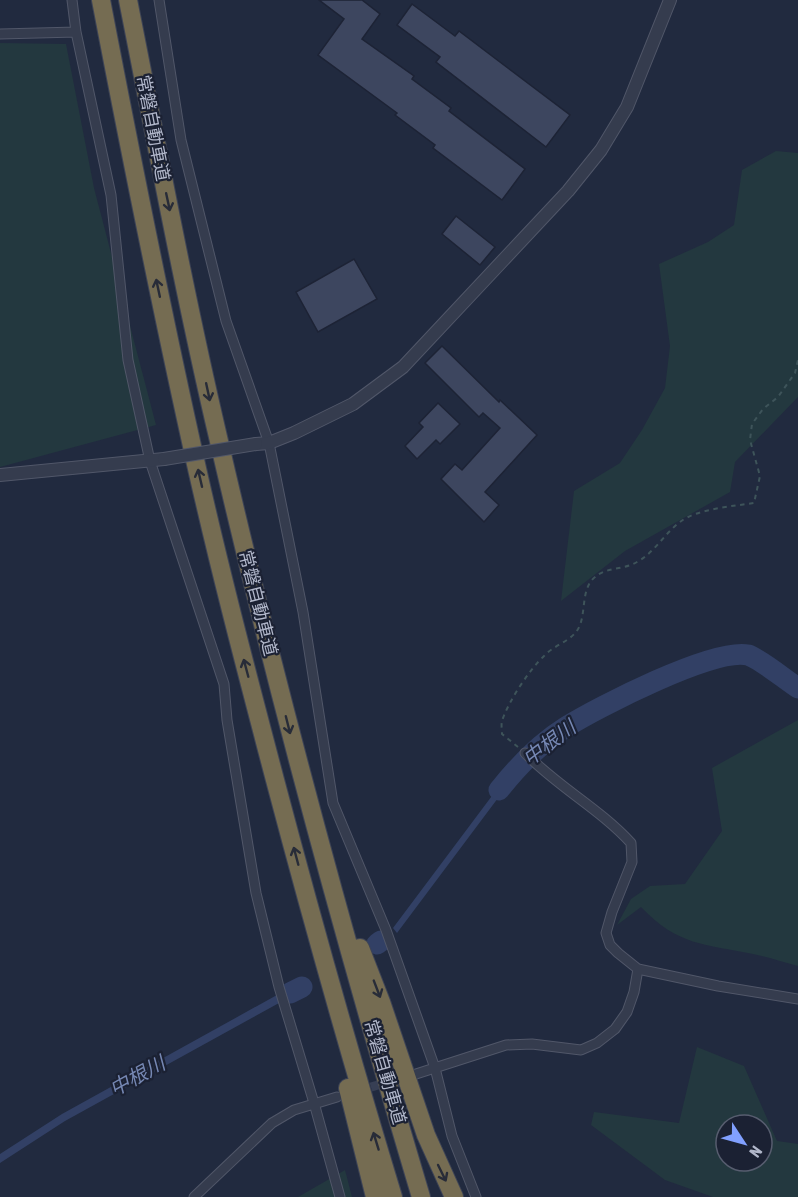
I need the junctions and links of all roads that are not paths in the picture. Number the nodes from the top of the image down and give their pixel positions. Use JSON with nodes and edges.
{"nodes":[{"id":1,"x":72,"y":0,"type":"edge"},
{"id":2,"x":101,"y":0,"type":"edge"},
{"id":3,"x":128,"y":0,"type":"edge"},
{"id":4,"x":159,"y":0,"type":"edge"},
{"id":5,"x":670,"y":0,"type":"edge"},
{"id":6,"x":76,"y":32,"type":"junction"},
{"id":7,"x":0,"y":34,"type":"edge"},
{"id":8,"x":262,"y":444,"type":"junction"},
{"id":9,"x":150,"y":461,"type":"junction"},
{"id":10,"x":0,"y":476,"type":"edge"},
{"id":11,"x":525,"y":753,"type":"road end"},
{"id":12,"x":317,"y":837,"type":"junction"},
{"id":13,"x":310,"y":913,"type":"junction"},
{"id":14,"x":638,"y":969,"type":"junction"},
{"id":15,"x":798,"y":999,"type":"edge"},
{"id":16,"x":435,"y":1068,"type":"junction"},
{"id":17,"x":416,"y":1074,"type":"dead end"},
{"id":18,"x":337,"y":1097,"type":"dead end"},
{"id":19,"x":314,"y":1103,"type":"junction"},
{"id":20,"x":194,"y":1197,"type":"edge"},
{"id":21,"x":340,"y":1197,"type":"edge"},
{"id":22,"x":375,"y":1197,"type":"edge"},
{"id":23,"x":393,"y":1197,"type":"edge"},
{"id":24,"x":421,"y":1197,"type":"edge"},
{"id":25,"x":454,"y":1197,"type":"edge"},
{"id":26,"x":476,"y":1197,"type":"edge"}],
"edges":[{"from":1,"to":6,"type":"street"},
{"from":13,"to":2,"type":"highway","name":"常磐自動車道","one_way":true},
{"from":3,"to":12,"type":"highway","name":"常磐自動車道","one_way":true},
{"from":4,"to":8,"type":"street"},
{"from":5,"to":8,"type":"street"},
{"from":6,"to":7,"type":"street"},
{"from":6,"to":9,"type":"street"},
{"from":8,"to":9,"type":"street","bridge":true},
{"from":8,"to":16,"type":"street"},
{"from":9,"to":10,"type":"street"},
{"from":9,"to":19,"type":"street"},
{"from":11,"to":14,"type":"street"},
{"from":12,"to":24,"type":"highway","name":"常磐自動車道"},
{"from":12,"to":25,"type":"highway","one_way":true},
{"from":13,"to":22,"type":"highway"},
{"from":23,"to":13,"type":"highway","name":"常磐自動車道","one_way":true},
{"from":14,"to":15,"type":"street"},
{"from":14,"to":16,"type":"street"},
{"from":16,"to":17,"type":"street"},
{"from":16,"to":26,"type":"street"},
{"from":18,"to":19,"type":"street"},
{"from":19,"to":20,"type":"street"},
{"from":19,"to":21,"type":"street"}]}
